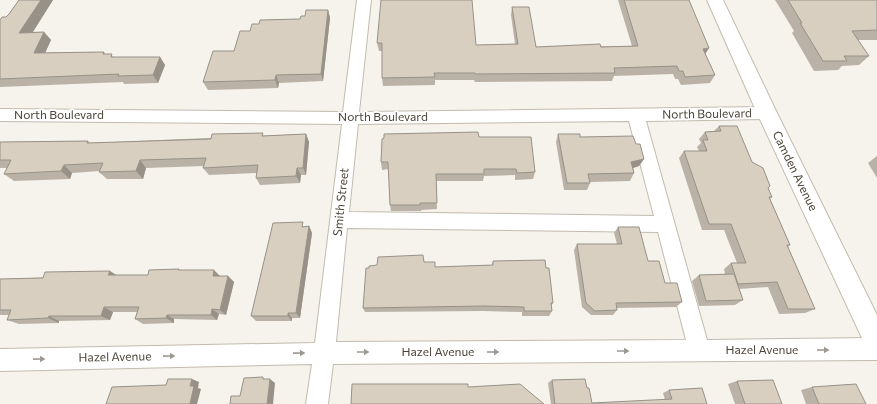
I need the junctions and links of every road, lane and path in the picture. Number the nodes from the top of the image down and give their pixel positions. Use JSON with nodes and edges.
{"nodes":[{"id":1,"x":364,"y":0,"type":"edge"},
{"id":2,"x":715,"y":0,"type":"edge"},
{"id":3,"x":767,"y":113,"type":"junction"},
{"id":4,"x":0,"y":115,"type":"edge"},
{"id":5,"x":636,"y":115,"type":"junction"},
{"id":6,"x":350,"y":118,"type":"junction"},
{"id":7,"x":339,"y":220,"type":"junction"},
{"id":8,"x":665,"y":224,"type":"junction"},
{"id":9,"x":877,"y":342,"type":"edge"},
{"id":10,"x":877,"y":349,"type":"edge"},
{"id":11,"x":699,"y":350,"type":"junction"},
{"id":12,"x":324,"y":352,"type":"junction"},
{"id":13,"x":0,"y":360,"type":"edge"},
{"id":14,"x":317,"y":404,"type":"edge"}],
"edges":[{"from":1,"to":6,"type":"street","name":"Smith Street"},
{"from":2,"to":3,"type":"street","name":"Camden Avenue"},
{"from":3,"to":5,"type":"street","name":"North Boulevard"},
{"from":3,"to":9,"type":"street","name":"Camden Avenue"},
{"from":4,"to":6,"type":"street","name":"North Boulevard"},
{"from":5,"to":6,"type":"street","name":"North Boulevard"},
{"from":5,"to":8,"type":"street"},
{"from":6,"to":7,"type":"street","name":"Smith Street"},
{"from":7,"to":8,"type":"street"},
{"from":7,"to":12,"type":"street","name":"Smith Street"},
{"from":8,"to":11,"type":"street"},
{"from":11,"to":10,"type":"street","name":"Hazel Avenue","one_way":true},
{"from":12,"to":11,"type":"street","name":"Hazel Avenue","one_way":true},
{"from":13,"to":12,"type":"street","name":"Hazel Avenue","one_way":true},
{"from":12,"to":14,"type":"street","name":"Smith Street"}]}
